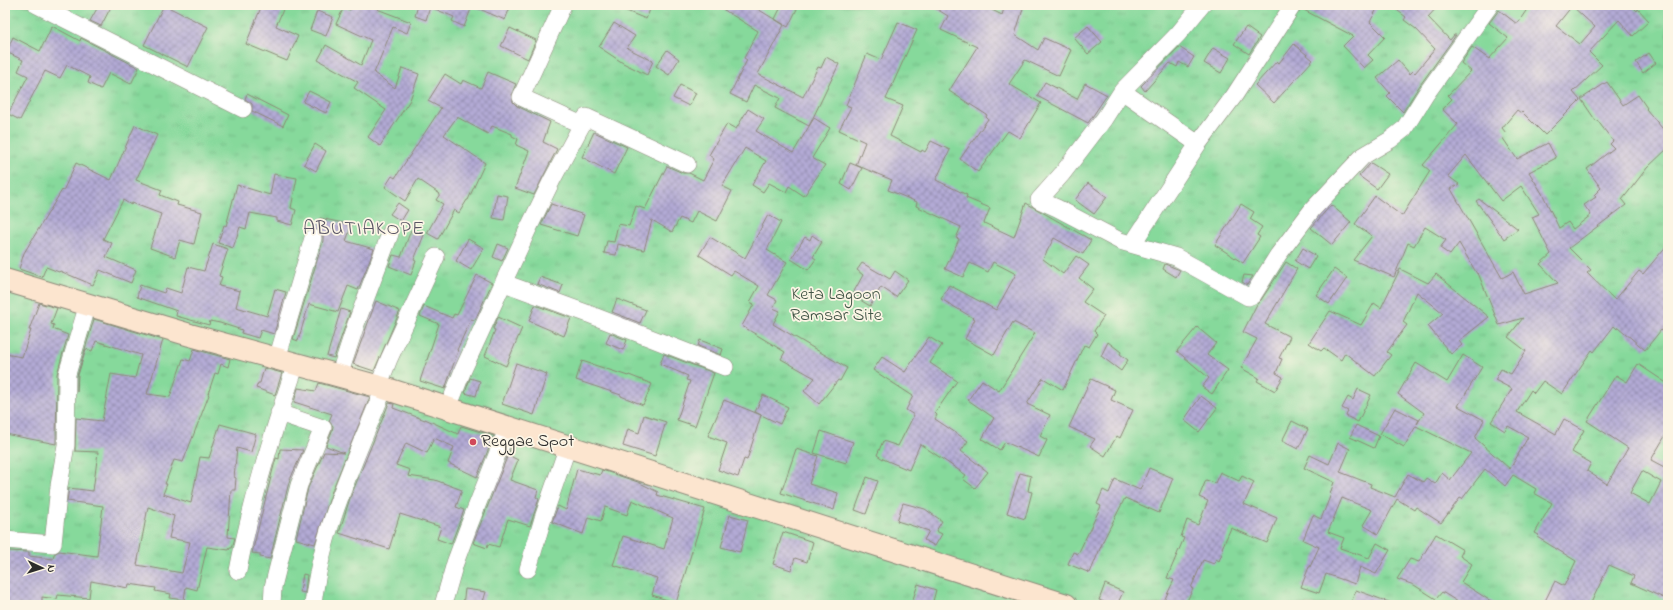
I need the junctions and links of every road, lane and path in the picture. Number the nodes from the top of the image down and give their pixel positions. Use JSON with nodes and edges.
{"nodes":[{"id":1,"x":37,"y":5,"type":"edge"},
{"id":2,"x":563,"y":5,"type":"edge"},
{"id":3,"x":1202,"y":5,"type":"edge"},
{"id":4,"x":1293,"y":5,"type":"edge"},
{"id":5,"x":1490,"y":5,"type":"edge"},
{"id":6,"x":1122,"y":91,"type":"junction"},
{"id":7,"x":243,"y":109,"type":"dead end"},
{"id":8,"x":582,"y":125,"type":"junction"},
{"id":9,"x":1198,"y":144,"type":"junction"},
{"id":10,"x":687,"y":164,"type":"dead end"},
{"id":11,"x":390,"y":234,"type":"dead end"},
{"id":12,"x":313,"y":238,"type":"dead end"},
{"id":13,"x":1133,"y":243,"type":"junction"},
{"id":14,"x":436,"y":257,"type":"dead end"},
{"id":15,"x":5,"y":280,"type":"edge"},
{"id":16,"x":504,"y":283,"type":"junction"},
{"id":17,"x":88,"y":304,"type":"junction"},
{"id":18,"x":287,"y":362,"type":"junction"},
{"id":19,"x":725,"y":367,"type":"dead end"},
{"id":20,"x":339,"y":376,"type":"junction"},
{"id":21,"x":381,"y":387,"type":"junction"},
{"id":22,"x":448,"y":408,"type":"junction"},
{"id":23,"x":280,"y":412,"type":"junction"},
{"id":24,"x":508,"y":427,"type":"junction"},
{"id":25,"x":568,"y":446,"type":"junction"},
{"id":26,"x":5,"y":541,"type":"edge"},
{"id":27,"x":528,"y":569,"type":"dead end"},
{"id":28,"x":238,"y":570,"type":"dead end"},
{"id":29,"x":272,"y":605,"type":"edge"},
{"id":30,"x":313,"y":605,"type":"edge"},
{"id":31,"x":443,"y":605,"type":"edge"},
{"id":32,"x":1066,"y":605,"type":"edge"}],
"edges":[{"from":1,"to":7,"type":"street"},
{"from":2,"to":8,"type":"street"},
{"from":3,"to":6,"type":"street"},
{"from":4,"to":9,"type":"street"},
{"from":5,"to":13,"type":"street"},
{"from":6,"to":9,"type":"street"},
{"from":6,"to":13,"type":"street"},
{"from":8,"to":10,"type":"street"},
{"from":8,"to":16,"type":"street"},
{"from":9,"to":13,"type":"street"},
{"from":11,"to":20,"type":"street"},
{"from":12,"to":18,"type":"street"},
{"from":14,"to":21,"type":"street"},
{"from":15,"to":17,"type":"main road"},
{"from":16,"to":19,"type":"street"},
{"from":16,"to":22,"type":"street"},
{"from":17,"to":18,"type":"main road"},
{"from":17,"to":26,"type":"street"},
{"from":18,"to":20,"type":"main road"},
{"from":18,"to":23,"type":"street"},
{"from":20,"to":21,"type":"main road"},
{"from":21,"to":22,"type":"main road"},
{"from":21,"to":30,"type":"street"},
{"from":22,"to":24,"type":"main road"},
{"from":23,"to":28,"type":"street"},
{"from":23,"to":29,"type":"street"},
{"from":24,"to":25,"type":"main road"},
{"from":24,"to":31,"type":"street"},
{"from":25,"to":27,"type":"street"},
{"from":25,"to":32,"type":"main road"}]}
